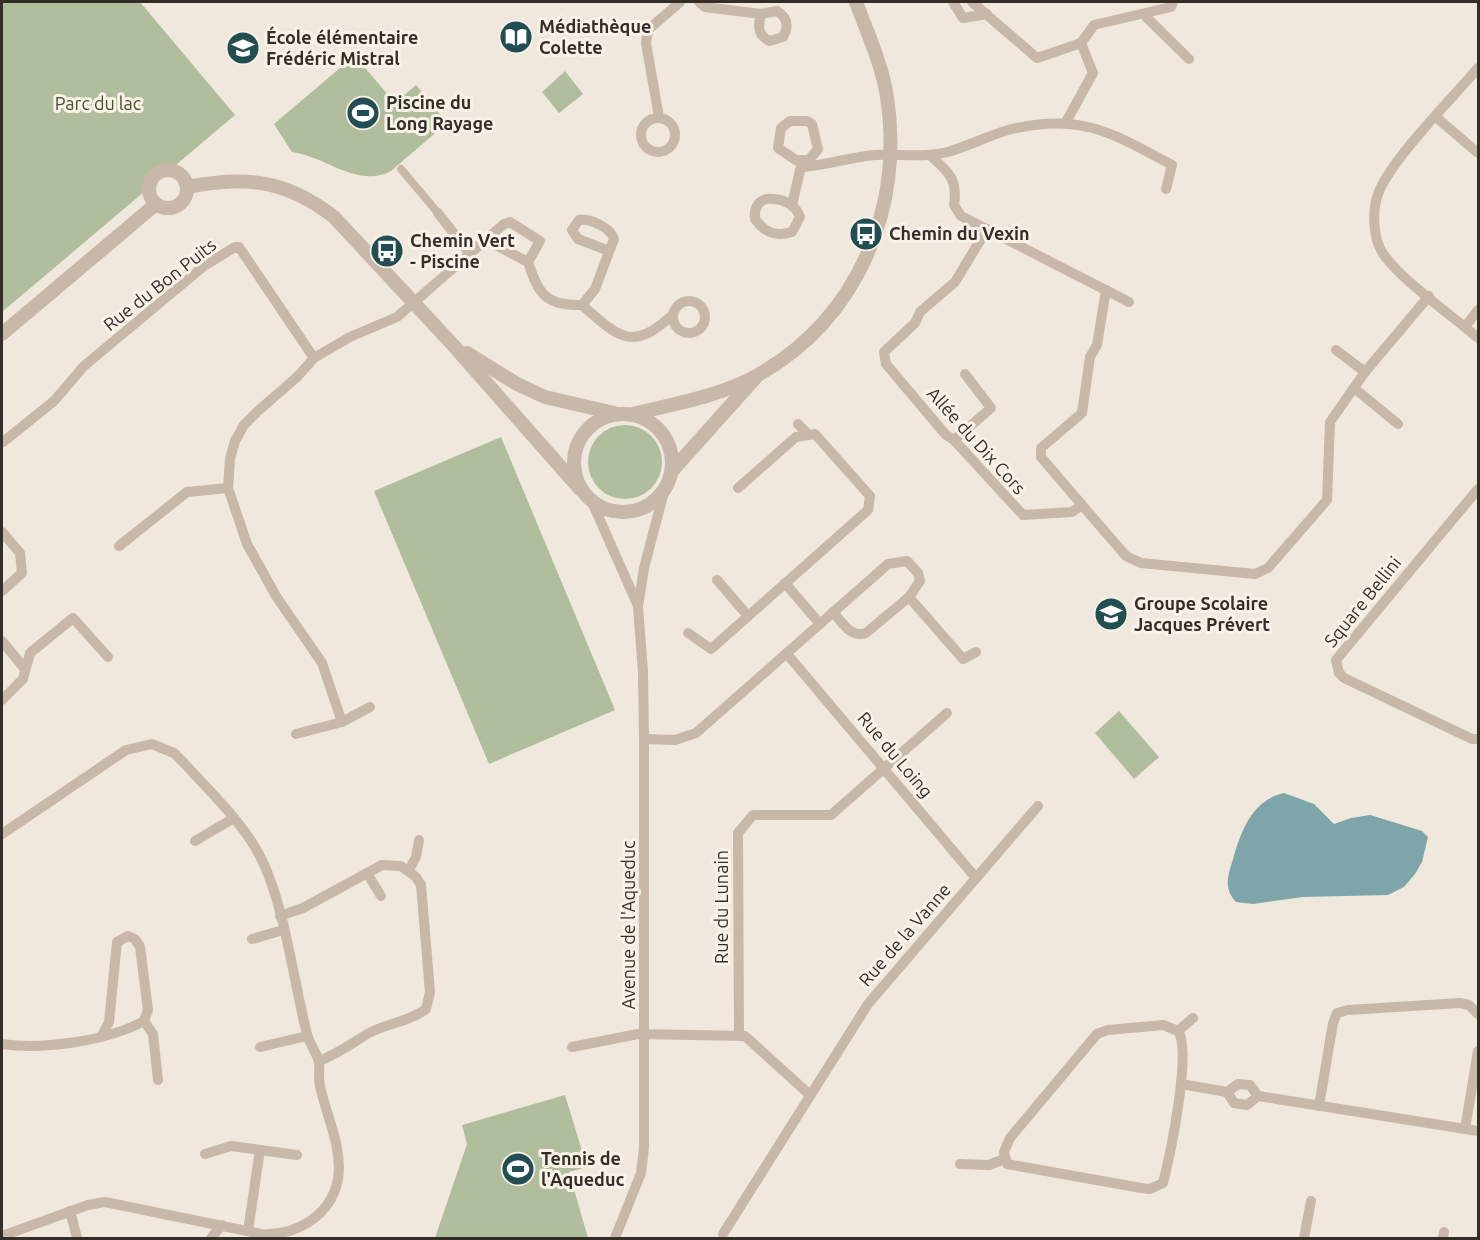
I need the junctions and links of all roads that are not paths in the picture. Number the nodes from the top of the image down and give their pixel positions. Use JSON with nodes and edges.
{"nodes":[{"id":1,"x":680,"y":2,"type":"edge"},
{"id":2,"x":699,"y":2,"type":"edge"},
{"id":3,"x":856,"y":2,"type":"edge"},
{"id":4,"x":953,"y":2,"type":"edge"},
{"id":5,"x":972,"y":2,"type":"edge"},
{"id":6,"x":1173,"y":2,"type":"edge"},
{"id":7,"x":761,"y":14,"type":"dead end"},
{"id":8,"x":987,"y":14,"type":"junction"},
{"id":9,"x":1143,"y":14,"type":"junction"},
{"id":10,"x":1081,"y":43,"type":"junction"},
{"id":11,"x":1190,"y":60,"type":"dead end"},
{"id":12,"x":1479,"y":68,"type":"edge"},
{"id":13,"x":659,"y":117,"type":"dead end"},
{"id":14,"x":1436,"y":117,"type":"junction"},
{"id":15,"x":1066,"y":122,"type":"junction"},
{"id":16,"x":1479,"y":153,"type":"edge"},
{"id":17,"x":930,"y":155,"type":"junction"},
{"id":18,"x":892,"y":156,"type":"junction"},
{"id":19,"x":401,"y":169,"type":"dead end"},
{"id":20,"x":187,"y":186,"type":"junction"},
{"id":21,"x":1166,"y":189,"type":"dead end"},
{"id":22,"x":156,"y":204,"type":"junction"},
{"id":23,"x":792,"y":205,"type":"dead end"},
{"id":24,"x":438,"y":213,"type":"joint"},
{"id":25,"x":987,"y":229,"type":"junction"},
{"id":26,"x":486,"y":240,"type":"junction"},
{"id":27,"x":609,"y":251,"type":"dead end"},
{"id":28,"x":470,"y":254,"type":"junction"},
{"id":29,"x":528,"y":262,"type":"junction"},
{"id":30,"x":1106,"y":290,"type":"junction"},
{"id":31,"x":1429,"y":296,"type":"junction"},
{"id":32,"x":1129,"y":302,"type":"dead end"},
{"id":33,"x":414,"y":303,"type":"junction"},
{"id":34,"x":582,"y":305,"type":"junction"},
{"id":35,"x":1479,"y":310,"type":"edge"},
{"id":36,"x":672,"y":315,"type":"dead end"},
{"id":37,"x":1465,"y":327,"type":"junction"},
{"id":38,"x":2,"y":334,"type":"edge"},
{"id":39,"x":1479,"y":338,"type":"edge"},
{"id":40,"x":453,"y":345,"type":"junction"},
{"id":41,"x":1336,"y":350,"type":"dead end"},
{"id":42,"x":314,"y":358,"type":"junction"},
{"id":43,"x":1365,"y":372,"type":"junction"},
{"id":44,"x":965,"y":374,"type":"dead end"},
{"id":45,"x":758,"y":375,"type":"junction"},
{"id":46,"x":1354,"y":388,"type":"junction"},
{"id":47,"x":616,"y":414,"type":"junction"},
{"id":48,"x":633,"y":414,"type":"junction"},
{"id":49,"x":798,"y":424,"type":"dead end"},
{"id":50,"x":1398,"y":424,"type":"dead end"},
{"id":51,"x":809,"y":435,"type":"junction"},
{"id":52,"x":954,"y":440,"type":"junction"},
{"id":53,"x":2,"y":442,"type":"edge"},
{"id":54,"x":672,"y":472,"type":"junction"},
{"id":55,"x":228,"y":488,"type":"junction"},
{"id":56,"x":665,"y":488,"type":"junction"},
{"id":57,"x":738,"y":488,"type":"dead end"},
{"id":58,"x":580,"y":489,"type":"junction"},
{"id":59,"x":1479,"y":489,"type":"edge"},
{"id":60,"x":592,"y":502,"type":"junction"},
{"id":61,"x":1082,"y":505,"type":"junction"},
{"id":62,"x":2,"y":532,"type":"edge"},
{"id":63,"x":119,"y":546,"type":"dead end"},
{"id":64,"x":717,"y":580,"type":"dead end"},
{"id":65,"x":785,"y":583,"type":"junction"},
{"id":66,"x":2,"y":591,"type":"edge"},
{"id":67,"x":909,"y":597,"type":"junction"},
{"id":68,"x":638,"y":607,"type":"junction"},
{"id":69,"x":833,"y":612,"type":"junction"},
{"id":70,"x":748,"y":616,"type":"junction"},
{"id":71,"x":820,"y":624,"type":"junction"},
{"id":72,"x":688,"y":633,"type":"dead end"},
{"id":73,"x":2,"y":641,"type":"edge"},
{"id":74,"x":976,"y":652,"type":"dead end"},
{"id":75,"x":787,"y":654,"type":"junction"},
{"id":76,"x":108,"y":657,"type":"dead end"},
{"id":77,"x":25,"y":669,"type":"junction"},
{"id":78,"x":2,"y":700,"type":"edge"},
{"id":79,"x":370,"y":707,"type":"dead end"},
{"id":80,"x":947,"y":713,"type":"dead end"},
{"id":81,"x":342,"y":722,"type":"junction"},
{"id":82,"x":296,"y":734,"type":"dead end"},
{"id":83,"x":644,"y":739,"type":"junction"},
{"id":84,"x":1479,"y":739,"type":"edge"},
{"id":85,"x":884,"y":768,"type":"junction"},
{"id":86,"x":1038,"y":806,"type":"dead end"},
{"id":87,"x":234,"y":818,"type":"junction"},
{"id":88,"x":2,"y":834,"type":"edge"},
{"id":89,"x":419,"y":840,"type":"dead end"},
{"id":90,"x":195,"y":841,"type":"dead end"},
{"id":91,"x":409,"y":870,"type":"junction"},
{"id":92,"x":367,"y":873,"type":"junction"},
{"id":93,"x":976,"y":878,"type":"junction"},
{"id":94,"x":381,"y":896,"type":"dead end"},
{"id":95,"x":280,"y":916,"type":"junction"},
{"id":96,"x":283,"y":930,"type":"junction"},
{"id":97,"x":252,"y":939,"type":"dead end"},
{"id":98,"x":1479,"y":1014,"type":"edge"},
{"id":99,"x":1193,"y":1018,"type":"dead end"},
{"id":100,"x":144,"y":1022,"type":"junction"},
{"id":101,"x":1178,"y":1031,"type":"junction"},
{"id":102,"x":645,"y":1033,"type":"junction"},
{"id":103,"x":102,"y":1035,"type":"junction"},
{"id":104,"x":739,"y":1035,"type":"junction"},
{"id":105,"x":307,"y":1036,"type":"junction"},
{"id":106,"x":2,"y":1044,"type":"edge"},
{"id":107,"x":260,"y":1047,"type":"dead end"},
{"id":108,"x":572,"y":1047,"type":"dead end"},
{"id":109,"x":1479,"y":1051,"type":"edge"},
{"id":110,"x":319,"y":1061,"type":"junction"},
{"id":111,"x":158,"y":1080,"type":"dead end"},
{"id":112,"x":1181,"y":1084,"type":"junction"},
{"id":113,"x":1227,"y":1092,"type":"junction"},
{"id":114,"x":810,"y":1095,"type":"junction"},
{"id":115,"x":1258,"y":1096,"type":"junction"},
{"id":116,"x":1319,"y":1106,"type":"junction"},
{"id":117,"x":1465,"y":1129,"type":"junction"},
{"id":118,"x":1479,"y":1131,"type":"edge"},
{"id":119,"x":260,"y":1150,"type":"junction"},
{"id":120,"x":206,"y":1154,"type":"dead end"},
{"id":121,"x":297,"y":1155,"type":"dead end"},
{"id":122,"x":1004,"y":1159,"type":"junction"},
{"id":123,"x":960,"y":1164,"type":"dead end"},
{"id":124,"x":1311,"y":1201,"type":"dead end"},
{"id":125,"x":70,"y":1211,"type":"junction"},
{"id":126,"x":222,"y":1226,"type":"junction"},
{"id":127,"x":248,"y":1231,"type":"junction"},
{"id":128,"x":723,"y":1234,"type":"dead end"},
{"id":129,"x":2,"y":1236,"type":"edge"},
{"id":130,"x":77,"y":1239,"type":"edge"},
{"id":131,"x":211,"y":1239,"type":"edge"},
{"id":132,"x":615,"y":1239,"type":"edge"},
{"id":133,"x":1304,"y":1239,"type":"edge"}],
"edges":[{"from":1,"to":13,"type":"street"},
{"from":2,"to":7,"type":"street"},
{"from":3,"to":18,"type":"street"},
{"from":4,"to":8,"type":"street"},
{"from":5,"to":8,"type":"street"},
{"from":6,"to":9,"type":"street"},
{"from":8,"to":10,"type":"street"},
{"from":9,"to":10,"type":"street"},
{"from":9,"to":11,"type":"street"},
{"from":10,"to":15,"type":"street"},
{"from":12,"to":14,"type":"street"},
{"from":14,"to":16,"type":"street"},
{"from":14,"to":31,"type":"street"},
{"from":15,"to":17,"type":"street"},
{"from":15,"to":21,"type":"street"},
{"from":17,"to":18,"type":"street"},
{"from":17,"to":25,"type":"street"},
{"from":18,"to":23,"type":"street"},
{"from":18,"to":45,"type":"street"},
{"from":19,"to":24,"type":"street"},
{"from":20,"to":22,"type":"street"},
{"from":20,"to":22,"type":"street"},
{"from":20,"to":33,"type":"street"},
{"from":22,"to":38,"type":"street"},
{"from":24,"to":28,"type":"street"},
{"from":25,"to":30,"type":"street"},
{"from":25,"to":52,"type":"street","name":"Allée du Dix Cors"},
{"from":26,"to":28,"type":"street"},
{"from":26,"to":29,"type":"street"},
{"from":26,"to":29,"type":"street"},
{"from":27,"to":34,"type":"street"},
{"from":28,"to":33,"type":"street"},
{"from":29,"to":34,"type":"street"},
{"from":30,"to":32,"type":"street"},
{"from":30,"to":61,"type":"street","name":"Allée du Dix Cors"},
{"from":31,"to":37,"type":"street"},
{"from":31,"to":43,"type":"street"},
{"from":33,"to":40,"type":"street"},
{"from":33,"to":42,"type":"street"},
{"from":34,"to":36,"type":"street"},
{"from":35,"to":37,"type":"street"},
{"from":37,"to":39,"type":"street"},
{"from":40,"to":47,"type":"street"},
{"from":40,"to":58,"type":"street"},
{"from":41,"to":43,"type":"street"},
{"from":42,"to":53,"type":"street","name":"Rue du Bon Puits"},
{"from":42,"to":55,"type":"street"},
{"from":43,"to":46,"type":"street"},
{"from":44,"to":52,"type":"street"},
{"from":45,"to":48,"type":"street"},
{"from":45,"to":54,"type":"street"},
{"from":46,"to":50,"type":"street"},
{"from":46,"to":61,"type":"street"},
{"from":47,"to":48,"type":"street"},
{"from":47,"to":58,"type":"street"},
{"from":48,"to":54,"type":"street"},
{"from":49,"to":51,"type":"street"},
{"from":51,"to":57,"type":"street"},
{"from":51,"to":65,"type":"street"},
{"from":52,"to":61,"type":"street","name":"Allée du Dix Cors"},
{"from":54,"to":56,"type":"street"},
{"from":55,"to":63,"type":"street"},
{"from":55,"to":81,"type":"street"},
{"from":56,"to":60,"type":"street"},
{"from":56,"to":68,"type":"street","name":"Avenue de l'Aqueduc"},
{"from":58,"to":60,"type":"street"},
{"from":59,"to":84,"type":"street","name":"Square Bellini"},
{"from":60,"to":68,"type":"street","name":"Avenue de l'Aqueduc"},
{"from":62,"to":66,"type":"street"},
{"from":64,"to":70,"type":"street"},
{"from":65,"to":70,"type":"street"},
{"from":65,"to":71,"type":"street"},
{"from":67,"to":69,"type":"street"},
{"from":67,"to":69,"type":"street"},
{"from":67,"to":74,"type":"street"},
{"from":68,"to":83,"type":"street","name":"Avenue de l'Aqueduc"},
{"from":69,"to":71,"type":"street"},
{"from":70,"to":72,"type":"street"},
{"from":71,"to":75,"type":"street"},
{"from":73,"to":77,"type":"street"},
{"from":75,"to":83,"type":"street"},
{"from":75,"to":85,"type":"street","name":"Rue du Loing"},
{"from":76,"to":77,"type":"street"},
{"from":77,"to":78,"type":"street"},
{"from":79,"to":81,"type":"street"},
{"from":80,"to":85,"type":"street","name":"Rue du Lunain"},
{"from":81,"to":82,"type":"street"},
{"from":83,"to":102,"type":"street","name":"Avenue de l'Aqueduc"},
{"from":85,"to":93,"type":"street","name":"Rue du Loing"},
{"from":85,"to":104,"type":"street","name":"Rue du Lunain"},
{"from":86,"to":93,"type":"street","name":"Rue de la Vanne"},
{"from":87,"to":88,"type":"street"},
{"from":87,"to":90,"type":"street"},
{"from":87,"to":95,"type":"street"},
{"from":89,"to":91,"type":"street"},
{"from":91,"to":92,"type":"street"},
{"from":91,"to":110,"type":"street"},
{"from":92,"to":94,"type":"street"},
{"from":92,"to":95,"type":"street"},
{"from":93,"to":114,"type":"street","name":"Rue de la Vanne"},
{"from":95,"to":96,"type":"street"},
{"from":96,"to":97,"type":"street"},
{"from":96,"to":105,"type":"street"},
{"from":98,"to":116,"type":"street"},
{"from":99,"to":101,"type":"street"},
{"from":100,"to":103,"type":"street"},
{"from":100,"to":103,"type":"street"},
{"from":100,"to":111,"type":"street"},
{"from":101,"to":112,"type":"street"},
{"from":101,"to":122,"type":"street"},
{"from":102,"to":104,"type":"street"},
{"from":102,"to":108,"type":"street"},
{"from":102,"to":132,"type":"street","name":"Avenue de l'Aqueduc"},
{"from":103,"to":106,"type":"street"},
{"from":104,"to":114,"type":"street"},
{"from":105,"to":107,"type":"street"},
{"from":105,"to":110,"type":"street"},
{"from":109,"to":117,"type":"street"},
{"from":110,"to":127,"type":"street"},
{"from":112,"to":113,"type":"street"},
{"from":112,"to":122,"type":"street"},
{"from":113,"to":115,"type":"street"},
{"from":113,"to":115,"type":"street"},
{"from":114,"to":128,"type":"street","name":"Rue de la Vanne"},
{"from":115,"to":116,"type":"street"},
{"from":116,"to":117,"type":"street"},
{"from":117,"to":118,"type":"street"},
{"from":119,"to":120,"type":"street"},
{"from":119,"to":121,"type":"street"},
{"from":119,"to":127,"type":"street"},
{"from":122,"to":123,"type":"street"},
{"from":124,"to":133,"type":"street"},
{"from":125,"to":126,"type":"street"},
{"from":125,"to":129,"type":"street"},
{"from":125,"to":130,"type":"street"},
{"from":126,"to":127,"type":"street"},
{"from":126,"to":131,"type":"street"}]}
